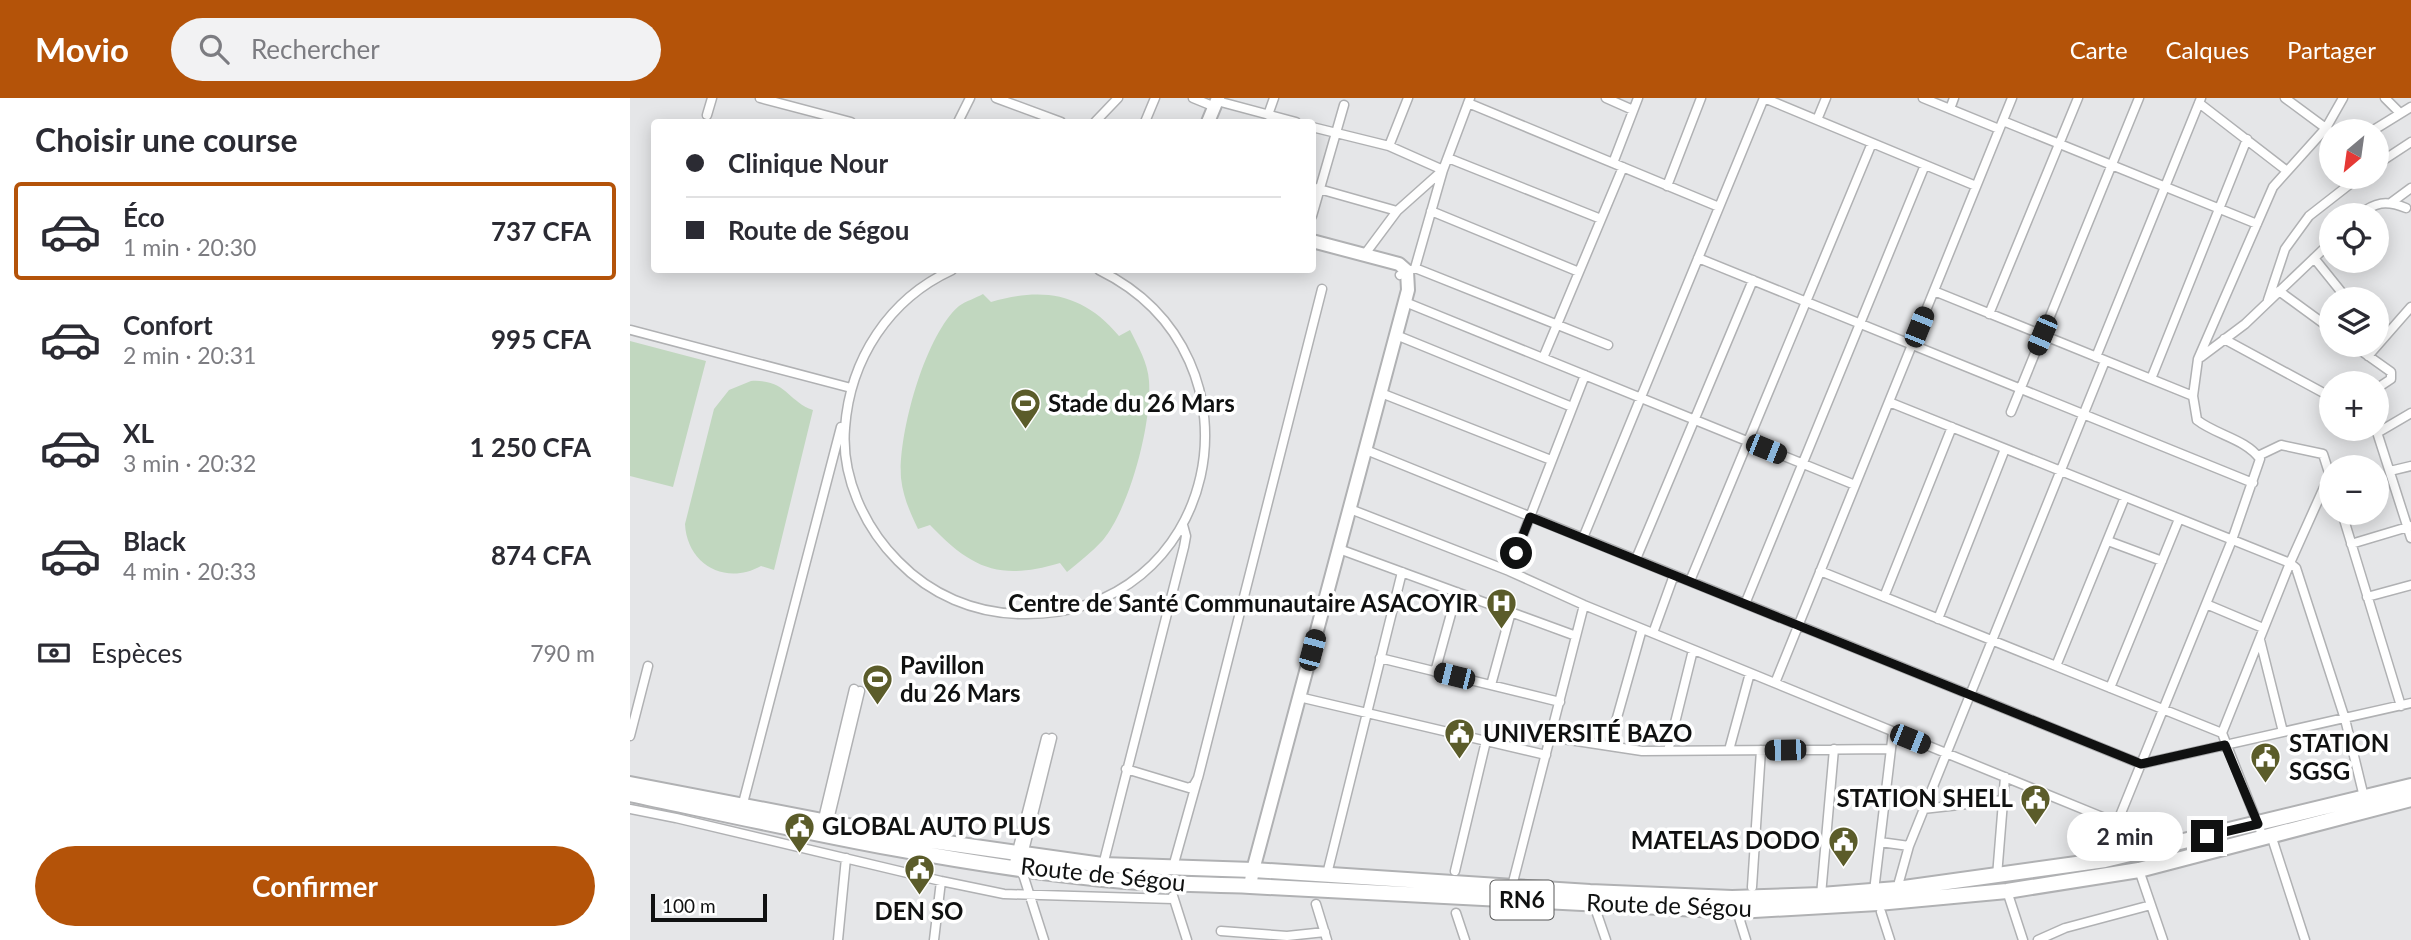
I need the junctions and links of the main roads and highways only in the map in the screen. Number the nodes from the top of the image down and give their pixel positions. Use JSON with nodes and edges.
{"nodes":[{"id":1,"x":630,"y":784,"type":"edge"},
{"id":2,"x":2411,"y":786,"type":"edge"},
{"id":3,"x":630,"y":794,"type":"edge"},
{"id":4,"x":2411,"y":800,"type":"edge"},
{"id":5,"x":741,"y":812,"type":"junction"},
{"id":6,"x":2264,"y":832,"type":"junction"},
{"id":7,"x":1101,"y":872,"type":"junction"}],
"edges":[{"from":1,"to":5,"type":"highway","name":"Route de Ségou","number":"RN6"},
{"from":2,"to":6,"type":"highway","name":"Route de Ségou","number":"RN6"},
{"from":3,"to":5,"type":"highway","name":"Route de Ségou","number":"RN6"},
{"from":4,"to":6,"type":"highway","name":"Route de Ségou","number":"RN6"},
{"from":5,"to":7,"type":"highway","name":"Route de Ségou","number":"RN6"},
{"from":6,"to":7,"type":"highway","name":"Route de Ségou","number":"RN6"},
{"from":6,"to":7,"type":"highway","name":"Route de Ségou","number":"RN6"}]}
